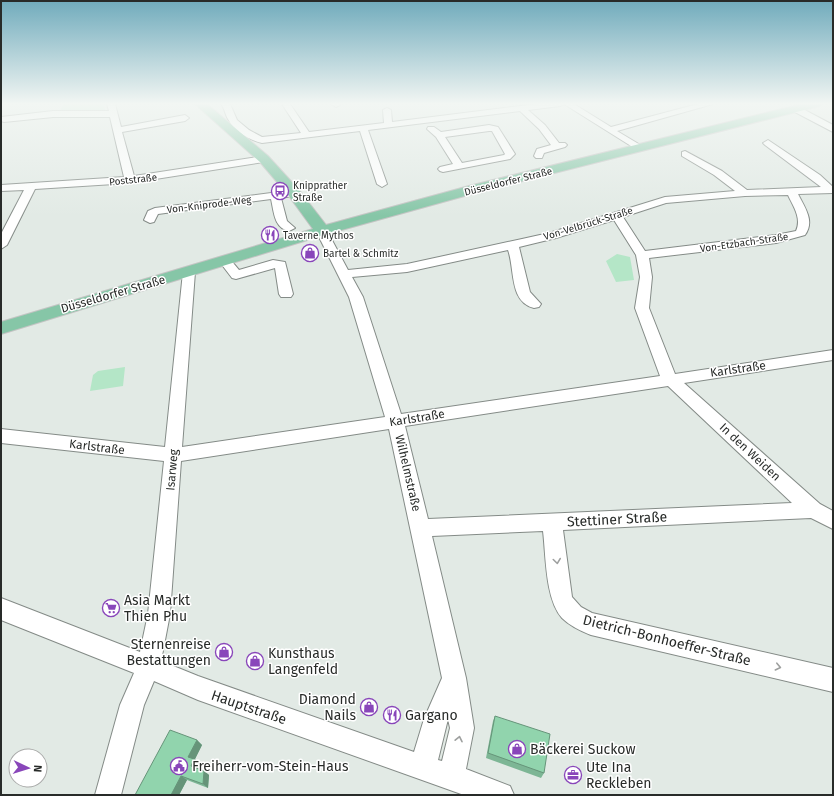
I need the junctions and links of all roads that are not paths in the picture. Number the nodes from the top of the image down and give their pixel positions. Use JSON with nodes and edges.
{"nodes":[{"id":1,"x":120,"y":141,"type":"edge"},
{"id":2,"x":243,"y":141,"type":"edge"},
{"id":3,"x":367,"y":141,"type":"edge"},
{"id":4,"x":443,"y":141,"type":"edge"},
{"id":5,"x":502,"y":141,"type":"edge"},
{"id":6,"x":556,"y":141,"type":"edge"},
{"id":7,"x":628,"y":141,"type":"edge"},
{"id":8,"x":666,"y":141,"type":"edge"},
{"id":9,"x":768,"y":143,"type":"dead end"},
{"id":10,"x":639,"y":148,"type":"junction"},
{"id":11,"x":685,"y":154,"type":"dead end"},
{"id":12,"x":539,"y":156,"type":"dead end"},
{"id":13,"x":264,"y":159,"type":"junction"},
{"id":14,"x":459,"y":166,"type":"junction"},
{"id":15,"x":443,"y":170,"type":"dead end"},
{"id":16,"x":130,"y":180,"type":"junction"},
{"id":17,"x":382,"y":184,"type":"dead end"},
{"id":18,"x":1,"y":188,"type":"edge"},
{"id":19,"x":30,"y":188,"type":"junction"},
{"id":20,"x":832,"y":190,"type":"edge"},
{"id":21,"x":792,"y":192,"type":"junction"},
{"id":22,"x":294,"y":193,"type":"junction"},
{"id":23,"x":745,"y":193,"type":"junction"},
{"id":24,"x":275,"y":196,"type":"junction"},
{"id":25,"x":617,"y":216,"type":"junction"},
{"id":26,"x":150,"y":220,"type":"dead end"},
{"id":27,"x":289,"y":228,"type":"dead end"},
{"id":28,"x":322,"y":231,"type":"junction"},
{"id":29,"x":1,"y":245,"type":"edge"},
{"id":30,"x":512,"y":245,"type":"junction"},
{"id":31,"x":642,"y":255,"type":"junction"},
{"id":32,"x":225,"y":261,"type":"junction"},
{"id":33,"x":189,"y":272,"type":"junction"},
{"id":34,"x":344,"y":274,"type":"junction"},
{"id":35,"x":286,"y":294,"type":"dead end"},
{"id":36,"x":534,"y":304,"type":"dead end"},
{"id":37,"x":1,"y":328,"type":"edge"},
{"id":38,"x":833,"y":355,"type":"edge"},
{"id":39,"x":669,"y":378,"type":"junction"},
{"id":40,"x":395,"y":421,"type":"junction"},
{"id":41,"x":1,"y":436,"type":"edge"},
{"id":42,"x":174,"y":455,"type":"junction"},
{"id":43,"x":812,"y":510,"type":"junction"},
{"id":44,"x":833,"y":521,"type":"edge"},
{"id":45,"x":552,"y":522,"type":"junction"},
{"id":46,"x":421,"y":528,"type":"junction"},
{"id":47,"x":1,"y":609,"type":"edge"},
{"id":48,"x":148,"y":667,"type":"junction"},
{"id":49,"x":454,"y":678,"type":"junction"},
{"id":50,"x":833,"y":680,"type":"edge"},
{"id":51,"x":423,"y":767,"type":"junction"},
{"id":52,"x":451,"y":777,"type":"junction"},
{"id":53,"x":108,"y":795,"type":"edge"},
{"id":54,"x":501,"y":795,"type":"edge"}],
"edges":[{"from":1,"to":16,"type":"street"},
{"from":2,"to":13,"type":"main road"},
{"from":3,"to":17,"type":"street"},
{"from":4,"to":14,"type":"street"},
{"from":5,"to":14,"type":"street"},
{"from":6,"to":12,"type":"street"},
{"from":7,"to":10,"type":"street"},
{"from":8,"to":10,"type":"main road","name":"Düsseldorfer Straße"},
{"from":9,"to":20,"type":"street"},
{"from":10,"to":28,"type":"main road","name":"Düsseldorfer Straße"},
{"from":11,"to":23,"type":"street"},
{"from":13,"to":16,"type":"street","name":"Poststraße"},
{"from":13,"to":22,"type":"main road"},
{"from":14,"to":15,"type":"street"},
{"from":16,"to":19,"type":"street","name":"Poststraße"},
{"from":18,"to":19,"type":"street","name":"Poststraße"},
{"from":19,"to":29,"type":"street"},
{"from":20,"to":21,"type":"street","name":"Von-Velbrück-Straße"},
{"from":21,"to":23,"type":"street","name":"Von-Velbrück-Straße"},
{"from":21,"to":31,"type":"street","name":"Von-Etzbach-Straße"},
{"from":22,"to":24,"type":"street","name":"Von-Kniprode-Weg"},
{"from":22,"to":28,"type":"main road"},
{"from":23,"to":25,"type":"street","name":"Von-Velbrück-Straße"},
{"from":24,"to":26,"type":"street","name":"Von-Kniprode-Weg"},
{"from":24,"to":27,"type":"street"},
{"from":25,"to":30,"type":"street","name":"Von-Velbrück-Straße"},
{"from":25,"to":31,"type":"street"},
{"from":28,"to":32,"type":"main road","name":"Düsseldorfer Straße"},
{"from":28,"to":34,"type":"street","name":"Wilhelmstraße"},
{"from":30,"to":34,"type":"street","name":"Von-Velbrück-Straße"},
{"from":30,"to":36,"type":"street"},
{"from":31,"to":39,"type":"street"},
{"from":32,"to":33,"type":"main road","name":"Düsseldorfer Straße"},
{"from":32,"to":35,"type":"street"},
{"from":33,"to":37,"type":"main road","name":"Düsseldorfer Straße"},
{"from":33,"to":42,"type":"street","name":"Isarweg"},
{"from":34,"to":40,"type":"street","name":"Wilhelmstraße"},
{"from":38,"to":39,"type":"street","name":"Karlstraße"},
{"from":39,"to":40,"type":"street","name":"Karlstraße"},
{"from":39,"to":43,"type":"street","name":"In den Weiden"},
{"from":40,"to":42,"type":"street","name":"Karlstraße"},
{"from":40,"to":46,"type":"street","name":"Wilhelmstraße"},
{"from":41,"to":42,"type":"street","name":"Karlstraße"},
{"from":42,"to":48,"type":"street","name":"Isarweg"},
{"from":43,"to":44,"type":"street","name":"In den Weiden"},
{"from":43,"to":45,"type":"street","name":"Stettiner Straße"},
{"from":45,"to":46,"type":"street","name":"Stettiner Straße"},
{"from":45,"to":50,"type":"street","name":"Dietrich-Bonhoeffer-Straße","one_way":true},
{"from":46,"to":49,"type":"street","name":"Wilhelmstraße"},
{"from":47,"to":48,"type":"street","name":"Hauptstraße"},
{"from":48,"to":51,"type":"street","name":"Hauptstraße"},
{"from":48,"to":53,"type":"street","name":"Isarweg"},
{"from":49,"to":51,"type":"street"},
{"from":52,"to":49,"type":"street","name":"Wilhelmstraße","one_way":true},
{"from":51,"to":52,"type":"street","name":"Hauptstraße"},
{"from":52,"to":54,"type":"street","name":"Hauptstraße"}]}
